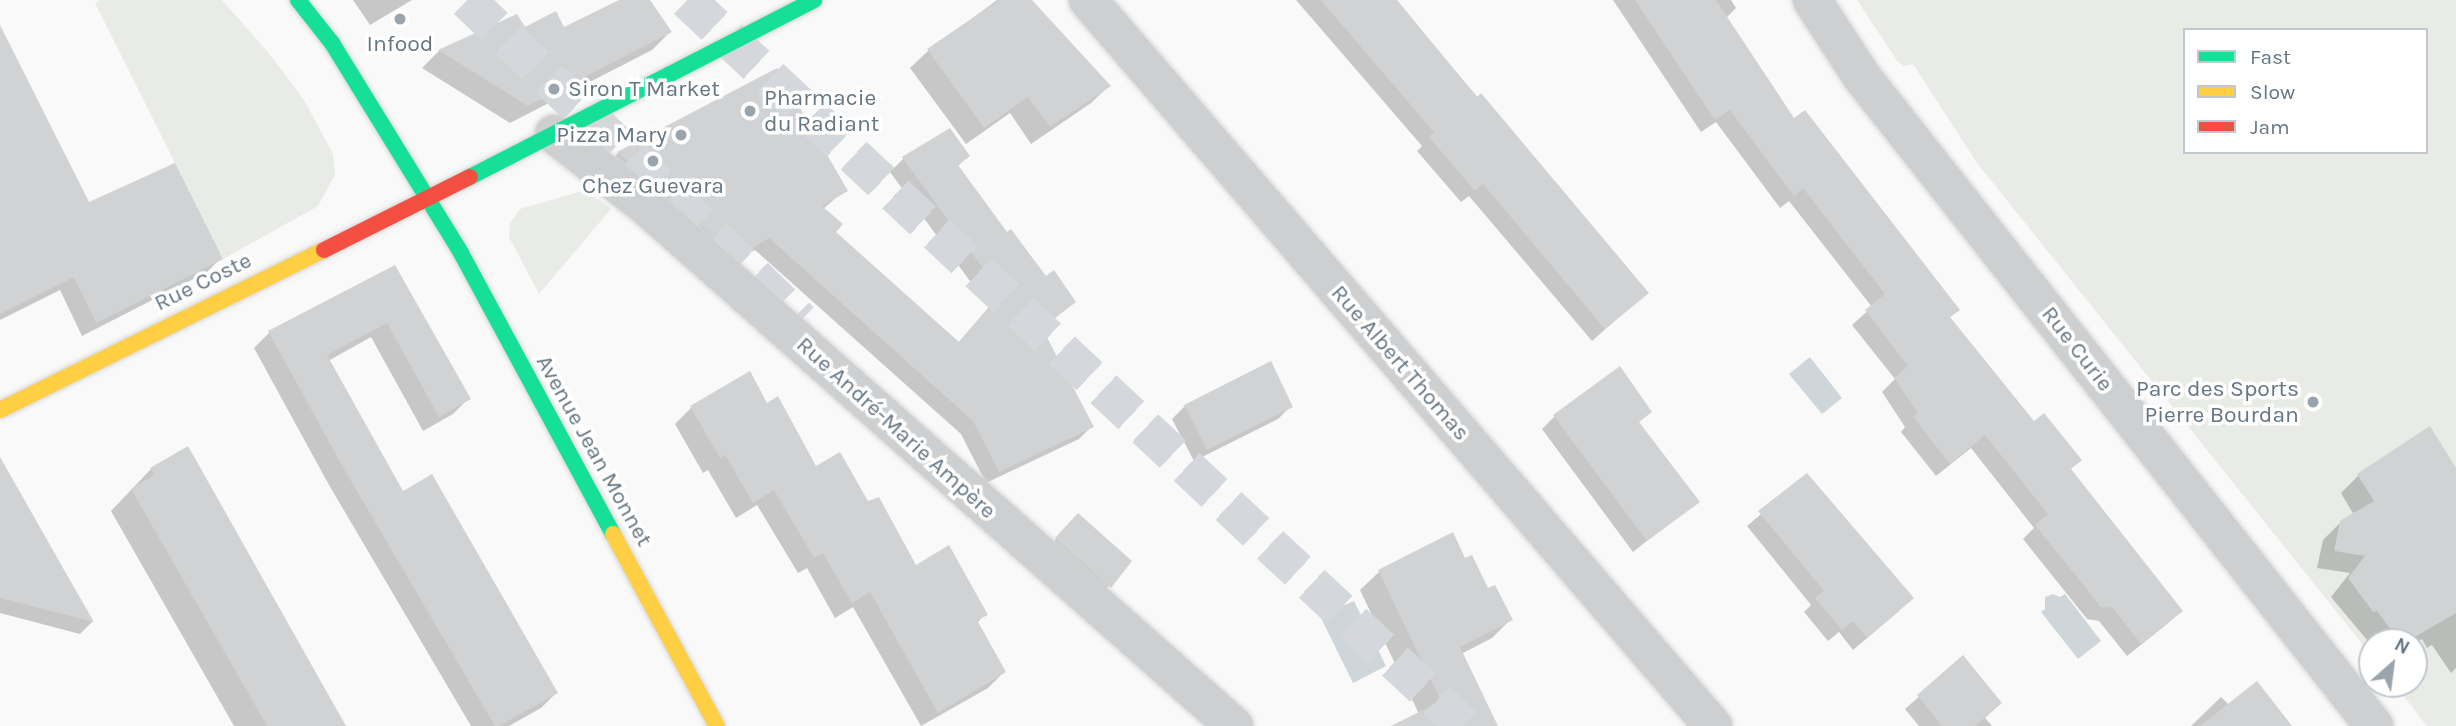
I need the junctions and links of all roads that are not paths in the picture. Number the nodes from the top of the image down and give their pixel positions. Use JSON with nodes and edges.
{"nodes":[{"id":1,"x":299,"y":0,"type":"edge"},
{"id":2,"x":814,"y":0,"type":"edge"},
{"id":3,"x":1088,"y":0,"type":"edge"},
{"id":4,"x":1812,"y":0,"type":"edge"},
{"id":5,"x":554,"y":134,"type":"junction"},
{"id":6,"x":428,"y":199,"type":"junction"},
{"id":7,"x":0,"y":410,"type":"edge"},
{"id":8,"x":718,"y":726,"type":"edge"},
{"id":9,"x":1234,"y":726,"type":"edge"},
{"id":10,"x":1713,"y":726,"type":"edge"},
{"id":11,"x":2374,"y":726,"type":"edge"}],
"edges":[{"from":1,"to":6,"type":"main road","name":"Avenue Jean Monnet"},
{"from":2,"to":5,"type":"main road","name":"Rue Coste"},
{"from":3,"to":10,"type":"street","name":"Rue Albert Thomas"},
{"from":4,"to":11,"type":"street","name":"Rue Curie"},
{"from":5,"to":6,"type":"main road","name":"Rue Coste"},
{"from":5,"to":9,"type":"street","name":"Rue André-Marie Ampère"},
{"from":6,"to":7,"type":"main road","name":"Rue Coste"},
{"from":6,"to":8,"type":"main road","name":"Avenue Jean Monnet"}]}
